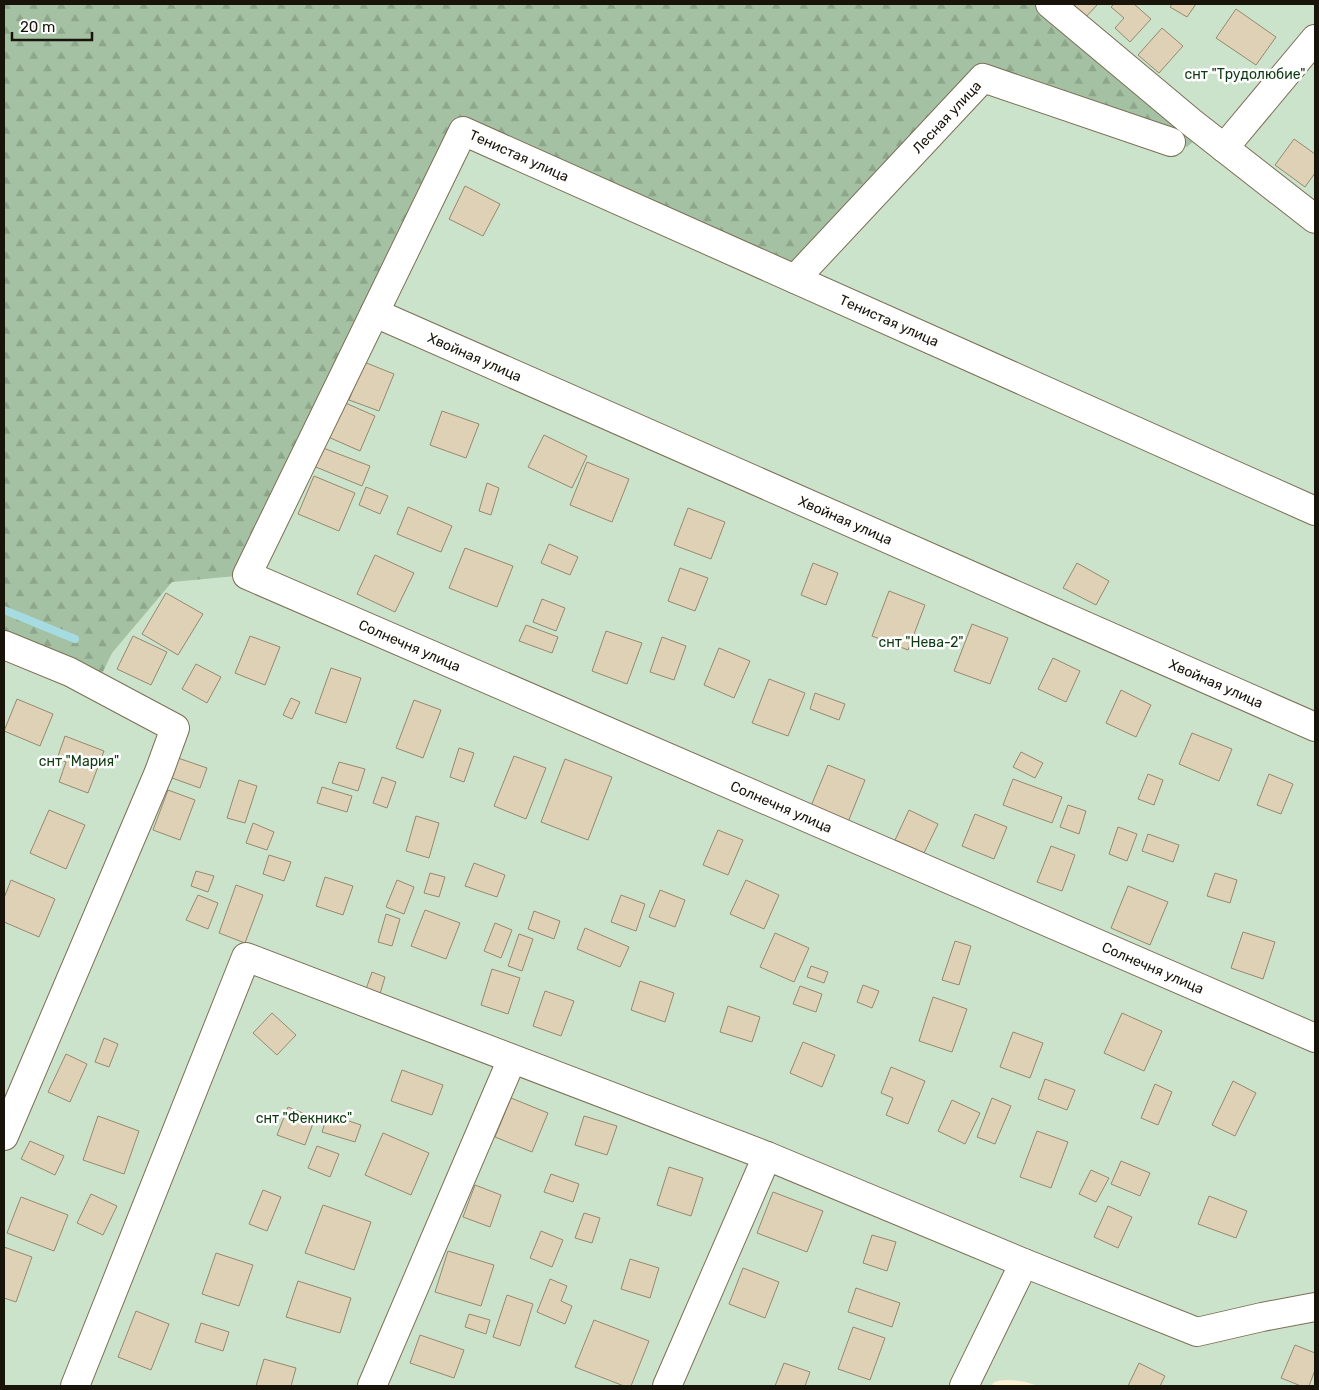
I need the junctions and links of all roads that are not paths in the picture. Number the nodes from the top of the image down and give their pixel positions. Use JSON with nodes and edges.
{"nodes":[{"id":1,"x":1050,"y":4,"type":"edge"},
{"id":2,"x":1315,"y":39,"type":"edge"},
{"id":3,"x":1171,"y":142,"type":"dead end"},
{"id":4,"x":1224,"y":148,"type":"junction"},
{"id":5,"x":1315,"y":219,"type":"edge"},
{"id":6,"x":795,"y":279,"type":"junction"},
{"id":7,"x":375,"y":313,"type":"junction"},
{"id":8,"x":1315,"y":511,"type":"edge"},
{"id":9,"x":4,"y":645,"type":"edge"},
{"id":10,"x":1315,"y":727,"type":"edge"},
{"id":11,"x":1315,"y":1038,"type":"edge"},
{"id":12,"x":512,"y":1059,"type":"junction"},
{"id":13,"x":4,"y":1136,"type":"edge"},
{"id":14,"x":767,"y":1156,"type":"junction"},
{"id":15,"x":1024,"y":1262,"type":"junction"},
{"id":16,"x":1315,"y":1307,"type":"edge"},
{"id":17,"x":75,"y":1386,"type":"edge"},
{"id":18,"x":372,"y":1386,"type":"edge"},
{"id":19,"x":667,"y":1386,"type":"edge"},
{"id":20,"x":964,"y":1386,"type":"edge"}],
"edges":[{"from":1,"to":4,"type":"street"},
{"from":2,"to":4,"type":"street"},
{"from":3,"to":6,"type":"street","name":"Лесная улица"},
{"from":4,"to":5,"type":"street"},
{"from":6,"to":7,"type":"street","name":"Тенистая улица"},
{"from":6,"to":8,"type":"street","name":"Тенистая улица"},
{"from":7,"to":10,"type":"street","name":"Хвойная улица"},
{"from":7,"to":11,"type":"street","name":"Солнечня улица"},
{"from":9,"to":13,"type":"street"},
{"from":12,"to":14,"type":"street"},
{"from":12,"to":17,"type":"street"},
{"from":12,"to":18,"type":"street"},
{"from":14,"to":15,"type":"street"},
{"from":14,"to":19,"type":"street"},
{"from":15,"to":16,"type":"street"},
{"from":15,"to":20,"type":"street"}]}
